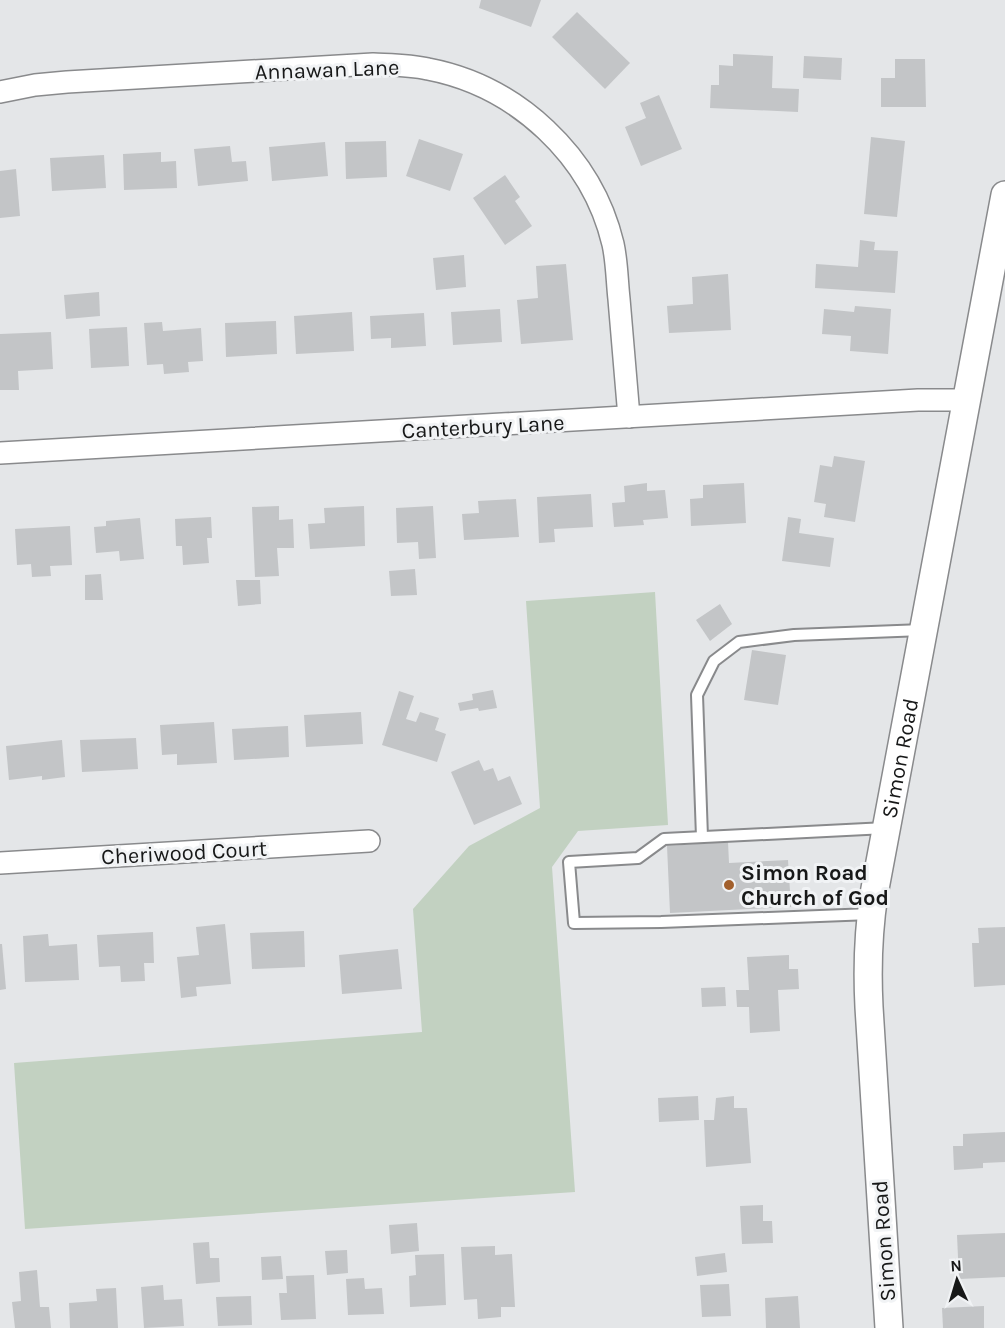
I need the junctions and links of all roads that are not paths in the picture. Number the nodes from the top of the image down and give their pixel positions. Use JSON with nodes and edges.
{"nodes":[{"id":1,"x":0,"y":92,"type":"edge"},
{"id":2,"x":1005,"y":195,"type":"edge"},
{"id":3,"x":966,"y":399,"type":"junction"},
{"id":4,"x":629,"y":417,"type":"junction"},
{"id":5,"x":0,"y":453,"type":"edge"},
{"id":6,"x":923,"y":630,"type":"junction"},
{"id":7,"x":886,"y":828,"type":"junction"},
{"id":8,"x":702,"y":837,"type":"junction"},
{"id":9,"x":369,"y":841,"type":"dead end"},
{"id":10,"x":0,"y":863,"type":"edge"},
{"id":11,"x":871,"y":914,"type":"junction"},
{"id":12,"x":889,"y":1328,"type":"edge"}],
"edges":[{"from":1,"to":4,"type":"street","name":"Annawan Lane"},
{"from":2,"to":3,"type":"street","name":"Simon Road"},
{"from":3,"to":4,"type":"street","name":"Canterbury Lane"},
{"from":3,"to":6,"type":"street","name":"Simon Road"},
{"from":4,"to":5,"type":"street","name":"Canterbury Lane"},
{"from":6,"to":7,"type":"street","name":"Simon Road"},
{"from":6,"to":8,"type":"lane"},
{"from":7,"to":8,"type":"lane"},
{"from":7,"to":11,"type":"street","name":"Simon Road"},
{"from":8,"to":11,"type":"lane"},
{"from":9,"to":10,"type":"street","name":"Cheriwood Court"},
{"from":11,"to":12,"type":"street","name":"Simon Road"}]}
